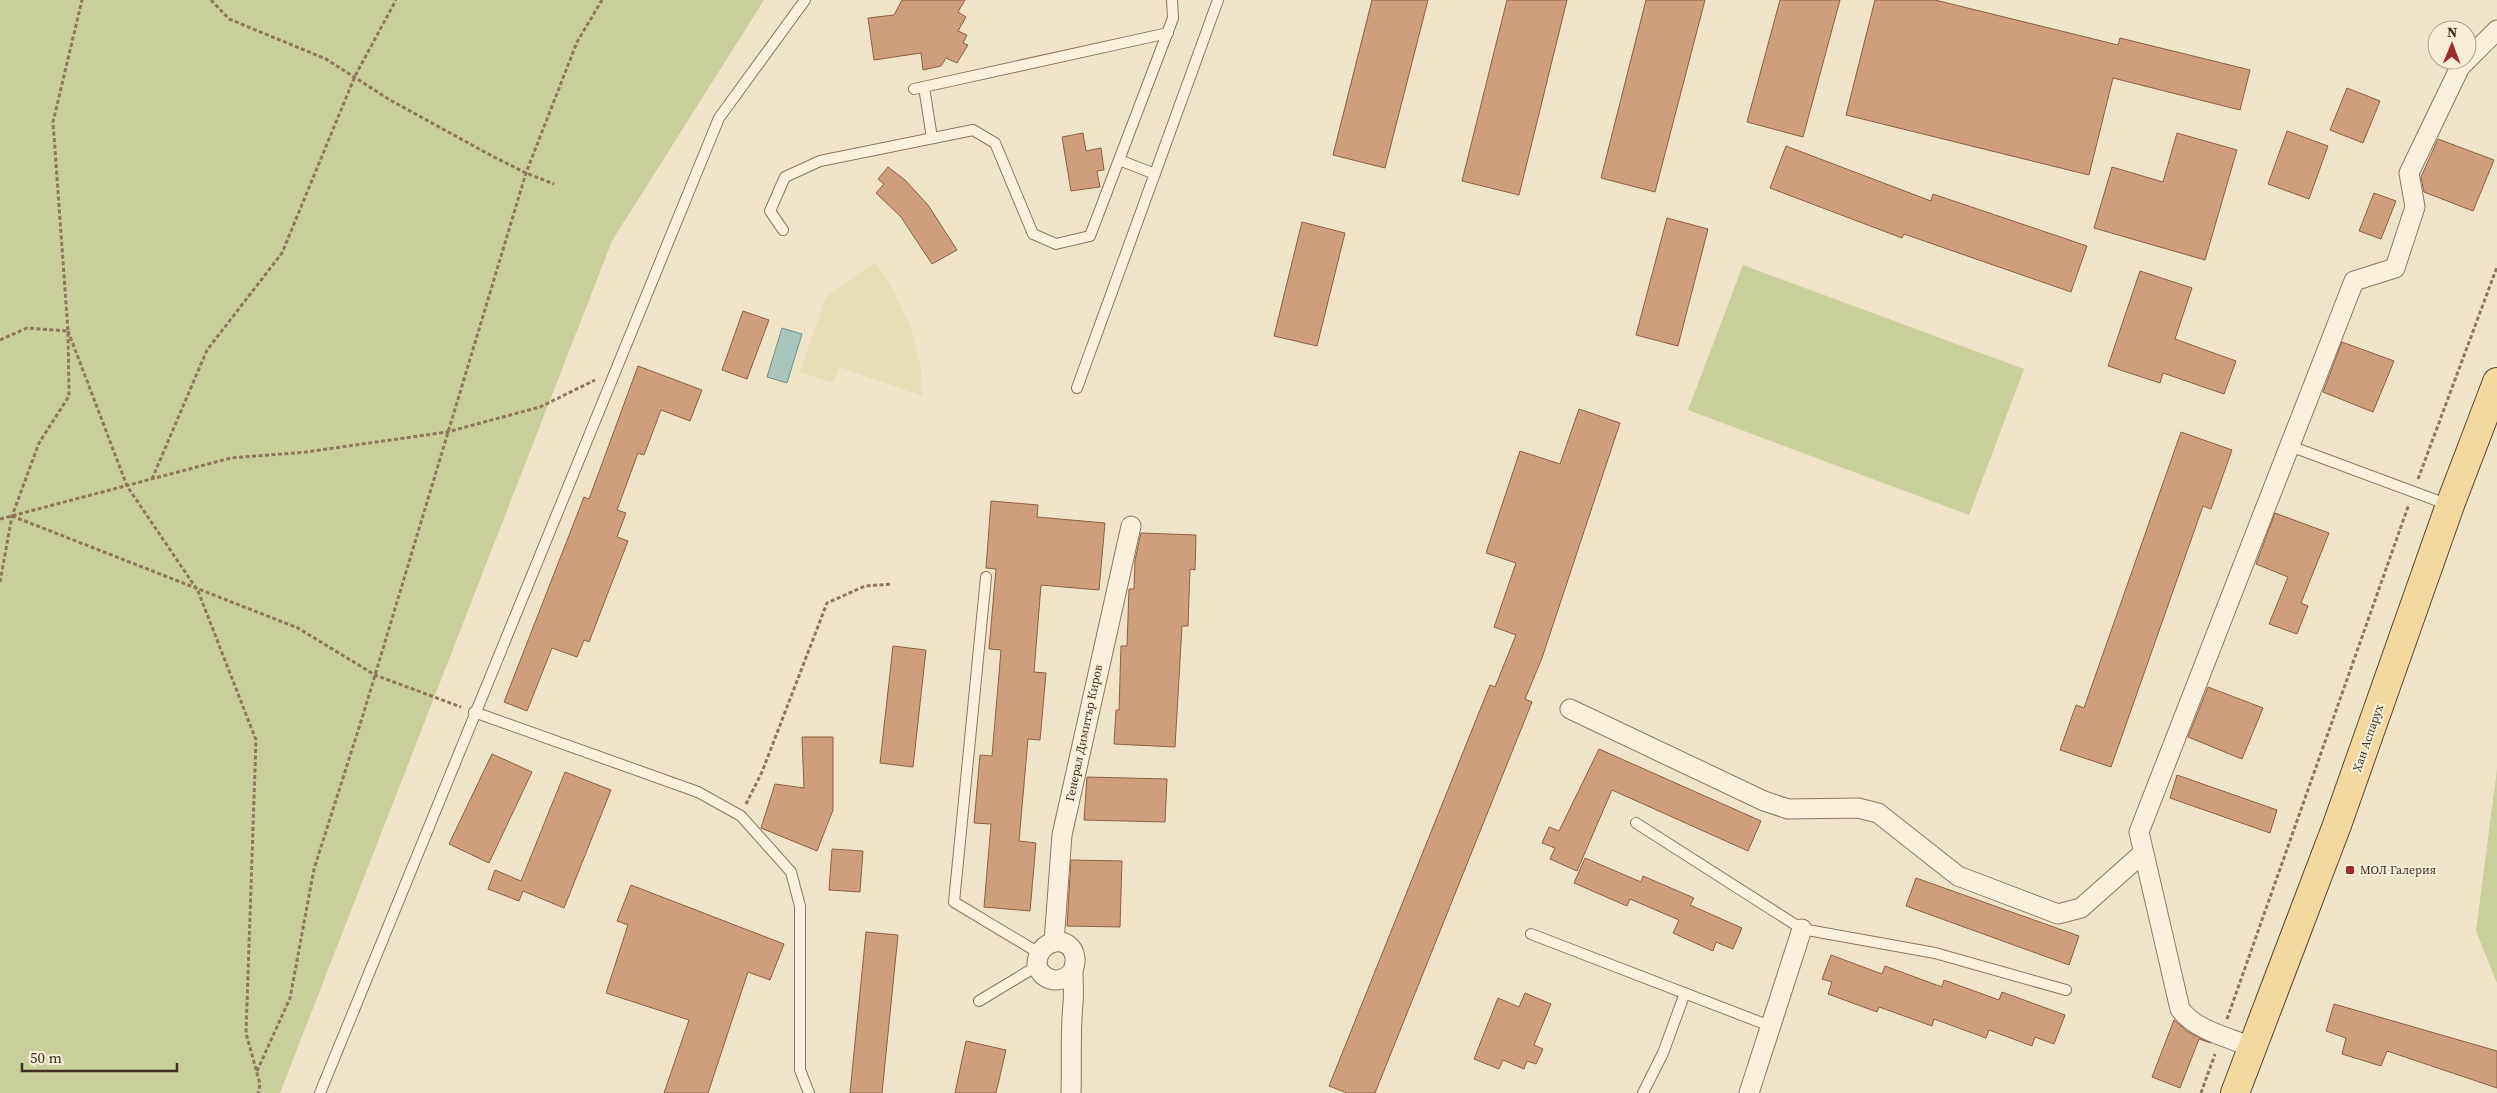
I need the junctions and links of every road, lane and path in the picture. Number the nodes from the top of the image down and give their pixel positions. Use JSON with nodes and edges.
{"nodes":[{"id":1,"x":82,"y":0,"type":"edge"},
{"id":2,"x":211,"y":0,"type":"edge"},
{"id":3,"x":396,"y":0,"type":"edge"},
{"id":4,"x":602,"y":0,"type":"edge"},
{"id":5,"x":805,"y":0,"type":"edge"},
{"id":6,"x":1172,"y":0,"type":"edge"},
{"id":7,"x":1218,"y":0,"type":"edge"},
{"id":8,"x":2497,"y":30,"type":"edge"},
{"id":9,"x":1168,"y":33,"type":"junction"},
{"id":10,"x":355,"y":76,"type":"junction"},
{"id":11,"x":932,"y":138,"type":"junction"},
{"id":12,"x":1119,"y":160,"type":"junction"},
{"id":13,"x":526,"y":173,"type":"junction"},
{"id":14,"x":1155,"y":174,"type":"junction"},
{"id":15,"x":554,"y":184,"type":"dead end"},
{"id":16,"x":783,"y":230,"type":"dead end"},
{"id":17,"x":2497,"y":267,"type":"edge"},
{"id":18,"x":68,"y":331,"type":"junction"},
{"id":19,"x":0,"y":340,"type":"edge"},
{"id":20,"x":604,"y":376,"type":"dead end"},
{"id":21,"x":2497,"y":382,"type":"edge"},
{"id":22,"x":1077,"y":388,"type":"dead end"},
{"id":23,"x":447,"y":432,"type":"junction"},
{"id":24,"x":2290,"y":446,"type":"junction"},
{"id":25,"x":152,"y":479,"type":"junction"},
{"id":26,"x":127,"y":486,"type":"junction"},
{"id":27,"x":2413,"y":492,"type":"junction"},
{"id":28,"x":2450,"y":505,"type":"junction"},
{"id":29,"x":12,"y":516,"type":"junction"},
{"id":30,"x":0,"y":519,"type":"edge"},
{"id":31,"x":1131,"y":526,"type":"dead end"},
{"id":32,"x":986,"y":577,"type":"dead end"},
{"id":33,"x":0,"y":582,"type":"edge"},
{"id":34,"x":892,"y":584,"type":"dead end"},
{"id":35,"x":198,"y":591,"type":"junction"},
{"id":36,"x":375,"y":675,"type":"junction"},
{"id":37,"x":1570,"y":708,"type":"dead end"},
{"id":38,"x":474,"y":712,"type":"junction"},
{"id":39,"x":740,"y":816,"type":"junction"},
{"id":40,"x":1636,"y":823,"type":"dead end"},
{"id":41,"x":2144,"y":853,"type":"junction"},
{"id":42,"x":1802,"y":929,"type":"junction"},
{"id":43,"x":1531,"y":934,"type":"dead end"},
{"id":44,"x":1043,"y":953,"type":"junction"},
{"id":45,"x":1073,"y":971,"type":"junction"},
{"id":46,"x":1050,"y":980,"type":"junction"},
{"id":47,"x":2066,"y":990,"type":"dead end"},
{"id":48,"x":1685,"y":993,"type":"junction"},
{"id":49,"x":979,"y":1001,"type":"dead end"},
{"id":50,"x":1072,"y":1004,"type":"junction"},
{"id":51,"x":1770,"y":1026,"type":"junction"},
{"id":52,"x":2222,"y":1035,"type":"junction"},
{"id":53,"x":2251,"y":1047,"type":"junction"},
{"id":54,"x":256,"y":1071,"type":"junction"},
{"id":55,"x":258,"y":1093,"type":"edge"},
{"id":56,"x":320,"y":1093,"type":"edge"},
{"id":57,"x":809,"y":1093,"type":"edge"},
{"id":58,"x":1071,"y":1093,"type":"edge"},
{"id":59,"x":1643,"y":1093,"type":"edge"},
{"id":60,"x":1749,"y":1093,"type":"edge"},
{"id":61,"x":2201,"y":1093,"type":"edge"},
{"id":62,"x":2235,"y":1093,"type":"edge"}],
"edges":[{"from":1,"to":18,"type":"path"},
{"from":2,"to":10,"type":"path"},
{"from":3,"to":10,"type":"path"},
{"from":4,"to":13,"type":"path"},
{"from":5,"to":38,"type":"lane"},
{"from":6,"to":9,"type":"lane"},
{"from":7,"to":14,"type":"lane"},
{"from":8,"to":24,"type":"street"},
{"from":9,"to":11,"type":"lane"},
{"from":9,"to":12,"type":"lane"},
{"from":10,"to":13,"type":"path"},
{"from":10,"to":25,"type":"path"},
{"from":11,"to":12,"type":"lane"},
{"from":11,"to":16,"type":"lane"},
{"from":12,"to":14,"type":"lane"},
{"from":13,"to":15,"type":"path"},
{"from":13,"to":23,"type":"path"},
{"from":14,"to":22,"type":"lane"},
{"from":17,"to":27,"type":"path"},
{"from":18,"to":19,"type":"path"},
{"from":18,"to":26,"type":"path"},
{"from":18,"to":29,"type":"path"},
{"from":20,"to":23,"type":"path"},
{"from":21,"to":28,"type":"main road","name":"Хан Аспарух"},
{"from":23,"to":25,"type":"path"},
{"from":23,"to":36,"type":"path"},
{"from":24,"to":27,"type":"lane"},
{"from":24,"to":41,"type":"street"},
{"from":25,"to":26,"type":"path"},
{"from":26,"to":29,"type":"path"},
{"from":26,"to":35,"type":"path"},
{"from":27,"to":28,"type":"lane"},
{"from":27,"to":52,"type":"path"},
{"from":28,"to":53,"type":"main road","name":"Хан Аспарух"},
{"from":29,"to":30,"type":"path"},
{"from":29,"to":33,"type":"path"},
{"from":29,"to":35,"type":"path"},
{"from":31,"to":44,"type":"street","name":"Генерал Димитър Киров"},
{"from":32,"to":44,"type":"lane"},
{"from":34,"to":39,"type":"path"},
{"from":35,"to":36,"type":"path"},
{"from":35,"to":54,"type":"path"},
{"from":36,"to":38,"type":"path"},
{"from":36,"to":54,"type":"path"},
{"from":37,"to":41,"type":"street"},
{"from":38,"to":39,"type":"lane"},
{"from":38,"to":56,"type":"lane"},
{"from":39,"to":57,"type":"lane"},
{"from":40,"to":42,"type":"lane"},
{"from":41,"to":52,"type":"street"},
{"from":42,"to":47,"type":"lane"},
{"from":42,"to":51,"type":"street"},
{"from":43,"to":48,"type":"lane"},
{"from":44,"to":45,"type":"street"},
{"from":44,"to":46,"type":"street"},
{"from":44,"to":49,"type":"lane"},
{"from":45,"to":46,"type":"street"},
{"from":45,"to":50,"type":"street"},
{"from":46,"to":50,"type":"street"},
{"from":48,"to":51,"type":"lane"},
{"from":48,"to":59,"type":"lane"},
{"from":50,"to":58,"type":"street"},
{"from":51,"to":60,"type":"street"},
{"from":52,"to":53,"type":"street"},
{"from":52,"to":61,"type":"path"},
{"from":53,"to":62,"type":"main road","name":"Хан Аспарух"},
{"from":54,"to":55,"type":"path"}]}
